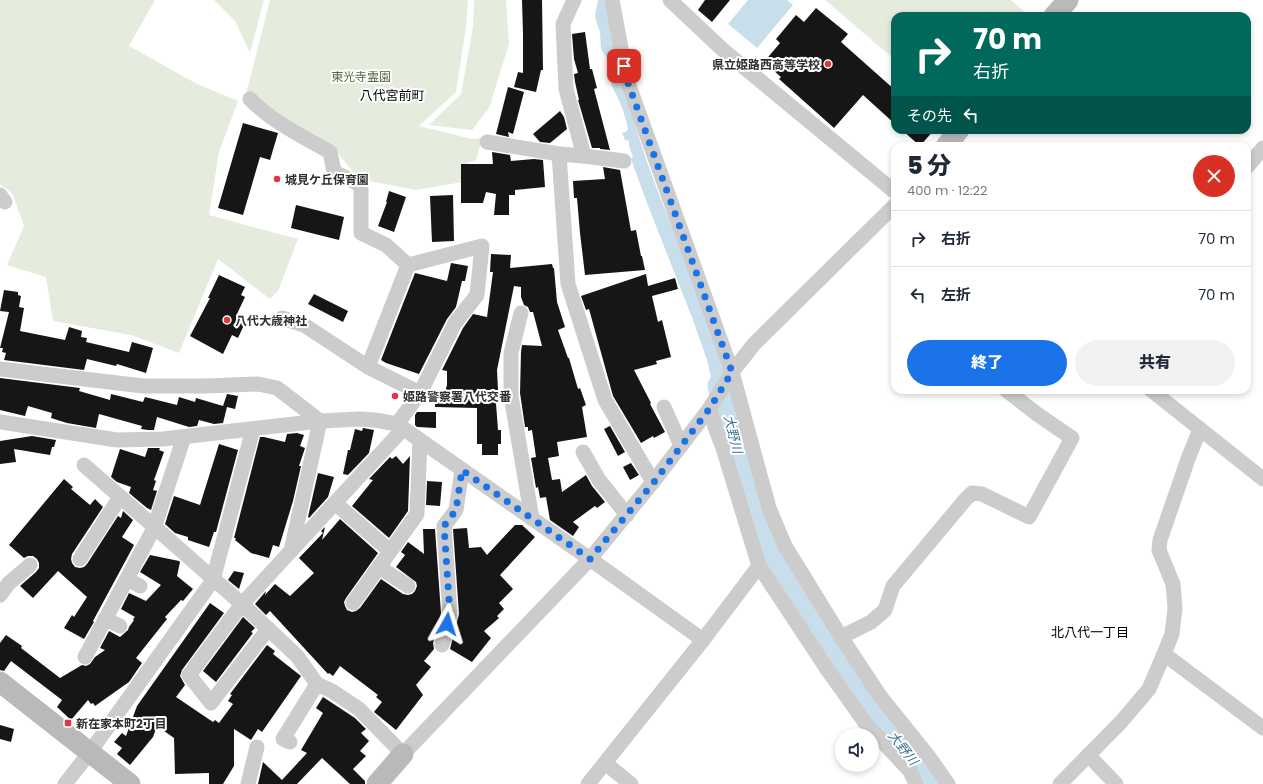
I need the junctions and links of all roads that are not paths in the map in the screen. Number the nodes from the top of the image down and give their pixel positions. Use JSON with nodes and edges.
{"nodes":[{"id":1,"x":574,"y":0,"type":"edge"},
{"id":2,"x":612,"y":0,"type":"edge"},
{"id":3,"x":670,"y":0,"type":"edge"},
{"id":4,"x":1068,"y":0,"type":"edge"},
{"id":5,"x":1058,"y":12,"type":"edge"},
{"id":6,"x":250,"y":99,"type":"dead end"},
{"id":7,"x":956,"y":134,"type":"edge"},
{"id":8,"x":487,"y":142,"type":"dead end"},
{"id":9,"x":949,"y":142,"type":"edge"},
{"id":10,"x":1263,"y":148,"type":"edge"},
{"id":11,"x":559,"y":154,"type":"junction"},
{"id":12,"x":584,"y":156,"type":"junction"},
{"id":13,"x":624,"y":161,"type":"dead end"},
{"id":14,"x":1251,"y":162,"type":"edge"},
{"id":15,"x":891,"y":189,"type":"edge"},
{"id":16,"x":891,"y":209,"type":"edge"},
{"id":17,"x":408,"y":265,"type":"junction"},
{"id":18,"x":521,"y":313,"type":"dead end"},
{"id":19,"x":282,"y":318,"type":"dead end"},
{"id":20,"x":368,"y":367,"type":"junction"},
{"id":21,"x":0,"y":369,"type":"edge"},
{"id":22,"x":732,"y":372,"type":"junction"},
{"id":23,"x":420,"y":393,"type":"junction"},
{"id":24,"x":1011,"y":394,"type":"edge"},
{"id":25,"x":1156,"y":394,"type":"edge"},
{"id":26,"x":712,"y":404,"type":"junction"},
{"id":27,"x":664,"y":407,"type":"dead end"},
{"id":28,"x":320,"y":421,"type":"junction"},
{"id":29,"x":0,"y":422,"type":"edge"},
{"id":30,"x":400,"y":426,"type":"junction"},
{"id":31,"x":253,"y":429,"type":"junction"},
{"id":32,"x":1200,"y":429,"type":"junction"},
{"id":33,"x":184,"y":437,"type":"junction"},
{"id":34,"x":420,"y":441,"type":"junction"},
{"id":35,"x":682,"y":446,"type":"junction"},
{"id":36,"x":583,"y":452,"type":"dead end"},
{"id":37,"x":84,"y":465,"type":"dead end"},
{"id":38,"x":462,"y":470,"type":"junction"},
{"id":39,"x":1263,"y":479,"type":"edge"},
{"id":40,"x":654,"y":482,"type":"junction"},
{"id":41,"x":120,"y":497,"type":"junction"},
{"id":42,"x":335,"y":503,"type":"junction"},
{"id":43,"x":627,"y":515,"type":"junction"},
{"id":44,"x":532,"y":519,"type":"junction"},
{"id":45,"x":154,"y":528,"type":"junction"},
{"id":46,"x":291,"y":551,"type":"junction"},
{"id":47,"x":390,"y":551,"type":"junction"},
{"id":48,"x":80,"y":559,"type":"dead end"},
{"id":49,"x":590,"y":559,"type":"junction"},
{"id":50,"x":30,"y":565,"type":"dead end"},
{"id":51,"x":759,"y":566,"type":"junction"},
{"id":52,"x":379,"y":567,"type":"junction"},
{"id":53,"x":127,"y":579,"type":"junction"},
{"id":54,"x":213,"y":580,"type":"junction"},
{"id":55,"x":140,"y":586,"type":"dead end"},
{"id":56,"x":408,"y":586,"type":"dead end"},
{"id":57,"x":0,"y":595,"type":"edge"},
{"id":58,"x":353,"y":603,"type":"dead end"},
{"id":59,"x":242,"y":604,"type":"junction"},
{"id":60,"x":105,"y":619,"type":"junction"},
{"id":61,"x":120,"y":626,"type":"dead end"},
{"id":62,"x":268,"y":629,"type":"junction"},
{"id":63,"x":841,"y":637,"type":"junction"},
{"id":64,"x":703,"y":640,"type":"junction"},
{"id":65,"x":442,"y":645,"type":"dead end"},
{"id":66,"x":1164,"y":654,"type":"junction"},
{"id":67,"x":85,"y":657,"type":"dead end"},
{"id":68,"x":0,"y":682,"type":"edge"},
{"id":69,"x":317,"y":684,"type":"junction"},
{"id":70,"x":1263,"y":728,"type":"edge"},
{"id":71,"x":290,"y":742,"type":"dead end"},
{"id":72,"x":257,"y":747,"type":"dead end"},
{"id":73,"x":90,"y":752,"type":"junction"},
{"id":74,"x":403,"y":754,"type":"junction"},
{"id":75,"x":1088,"y":755,"type":"junction"},
{"id":76,"x":605,"y":763,"type":"junction"},
{"id":77,"x":65,"y":784,"type":"edge"},
{"id":78,"x":130,"y":784,"type":"edge"},
{"id":79,"x":248,"y":784,"type":"edge"},
{"id":80,"x":377,"y":784,"type":"edge"},
{"id":81,"x":588,"y":784,"type":"edge"},
{"id":82,"x":631,"y":784,"type":"edge"},
{"id":83,"x":916,"y":784,"type":"edge"},
{"id":84,"x":948,"y":784,"type":"edge"},
{"id":85,"x":1060,"y":784,"type":"edge"},
{"id":86,"x":1116,"y":784,"type":"edge"}],
"edges":[{"from":1,"to":12,"type":"street"},
{"from":2,"to":22,"type":"street"},
{"from":3,"to":15,"type":"street"},
{"from":4,"to":5,"type":"street"},
{"from":6,"to":17,"type":"street"},
{"from":7,"to":9,"type":"street"},
{"from":8,"to":11,"type":"street"},
{"from":10,"to":14,"type":"street"},
{"from":11,"to":12,"type":"street"},
{"from":11,"to":40,"type":"street"},
{"from":12,"to":13,"type":"street"},
{"from":16,"to":22,"type":"street"},
{"from":17,"to":20,"type":"street"},
{"from":17,"to":23,"type":"street"},
{"from":18,"to":44,"type":"street"},
{"from":19,"to":20,"type":"street"},
{"from":20,"to":23,"type":"street"},
{"from":21,"to":28,"type":"street"},
{"from":22,"to":26,"type":"street"},
{"from":22,"to":63,"type":"street"},
{"from":23,"to":30,"type":"street"},
{"from":24,"to":63,"type":"street"},
{"from":25,"to":32,"type":"street"},
{"from":26,"to":35,"type":"street"},
{"from":26,"to":51,"type":"street"},
{"from":27,"to":35,"type":"street"},
{"from":28,"to":30,"type":"street"},
{"from":28,"to":31,"type":"street"},
{"from":28,"to":46,"type":"street"},
{"from":29,"to":33,"type":"street"},
{"from":30,"to":34,"type":"street"},
{"from":30,"to":42,"type":"street"},
{"from":31,"to":33,"type":"street"},
{"from":31,"to":54,"type":"street"},
{"from":32,"to":39,"type":"street"},
{"from":32,"to":66,"type":"street"},
{"from":33,"to":45,"type":"street"},
{"from":34,"to":38,"type":"street"},
{"from":34,"to":47,"type":"street"},
{"from":35,"to":40,"type":"street"},
{"from":36,"to":43,"type":"street"},
{"from":37,"to":41,"type":"street"},
{"from":38,"to":44,"type":"street"},
{"from":38,"to":65,"type":"street"},
{"from":40,"to":43,"type":"street"},
{"from":41,"to":45,"type":"street"},
{"from":41,"to":48,"type":"street"},
{"from":42,"to":46,"type":"street"},
{"from":42,"to":47,"type":"street"},
{"from":43,"to":49,"type":"street"},
{"from":44,"to":49,"type":"street"},
{"from":45,"to":53,"type":"street"},
{"from":45,"to":54,"type":"street"},
{"from":46,"to":59,"type":"street"},
{"from":47,"to":52,"type":"street"},
{"from":49,"to":64,"type":"street"},
{"from":49,"to":74,"type":"street"},
{"from":50,"to":57,"type":"street"},
{"from":51,"to":64,"type":"street"},
{"from":51,"to":83,"type":"street"},
{"from":52,"to":56,"type":"street"},
{"from":52,"to":58,"type":"street"},
{"from":53,"to":55,"type":"street"},
{"from":53,"to":60,"type":"street"},
{"from":54,"to":59,"type":"street"},
{"from":54,"to":73,"type":"street"},
{"from":59,"to":62,"type":"street"},
{"from":59,"to":62,"type":"street"},
{"from":60,"to":61,"type":"street"},
{"from":60,"to":67,"type":"street"},
{"from":62,"to":69,"type":"street"},
{"from":63,"to":84,"type":"street"},
{"from":64,"to":76,"type":"street"},
{"from":66,"to":70,"type":"street"},
{"from":66,"to":75,"type":"street"},
{"from":68,"to":73,"type":"street"},
{"from":69,"to":71,"type":"street"},
{"from":69,"to":74,"type":"street"},
{"from":72,"to":79,"type":"street"},
{"from":73,"to":77,"type":"street"},
{"from":73,"to":78,"type":"street"},
{"from":74,"to":80,"type":"street"},
{"from":75,"to":85,"type":"street"},
{"from":75,"to":86,"type":"street"},
{"from":76,"to":81,"type":"street"},
{"from":76,"to":82,"type":"street"}]}
